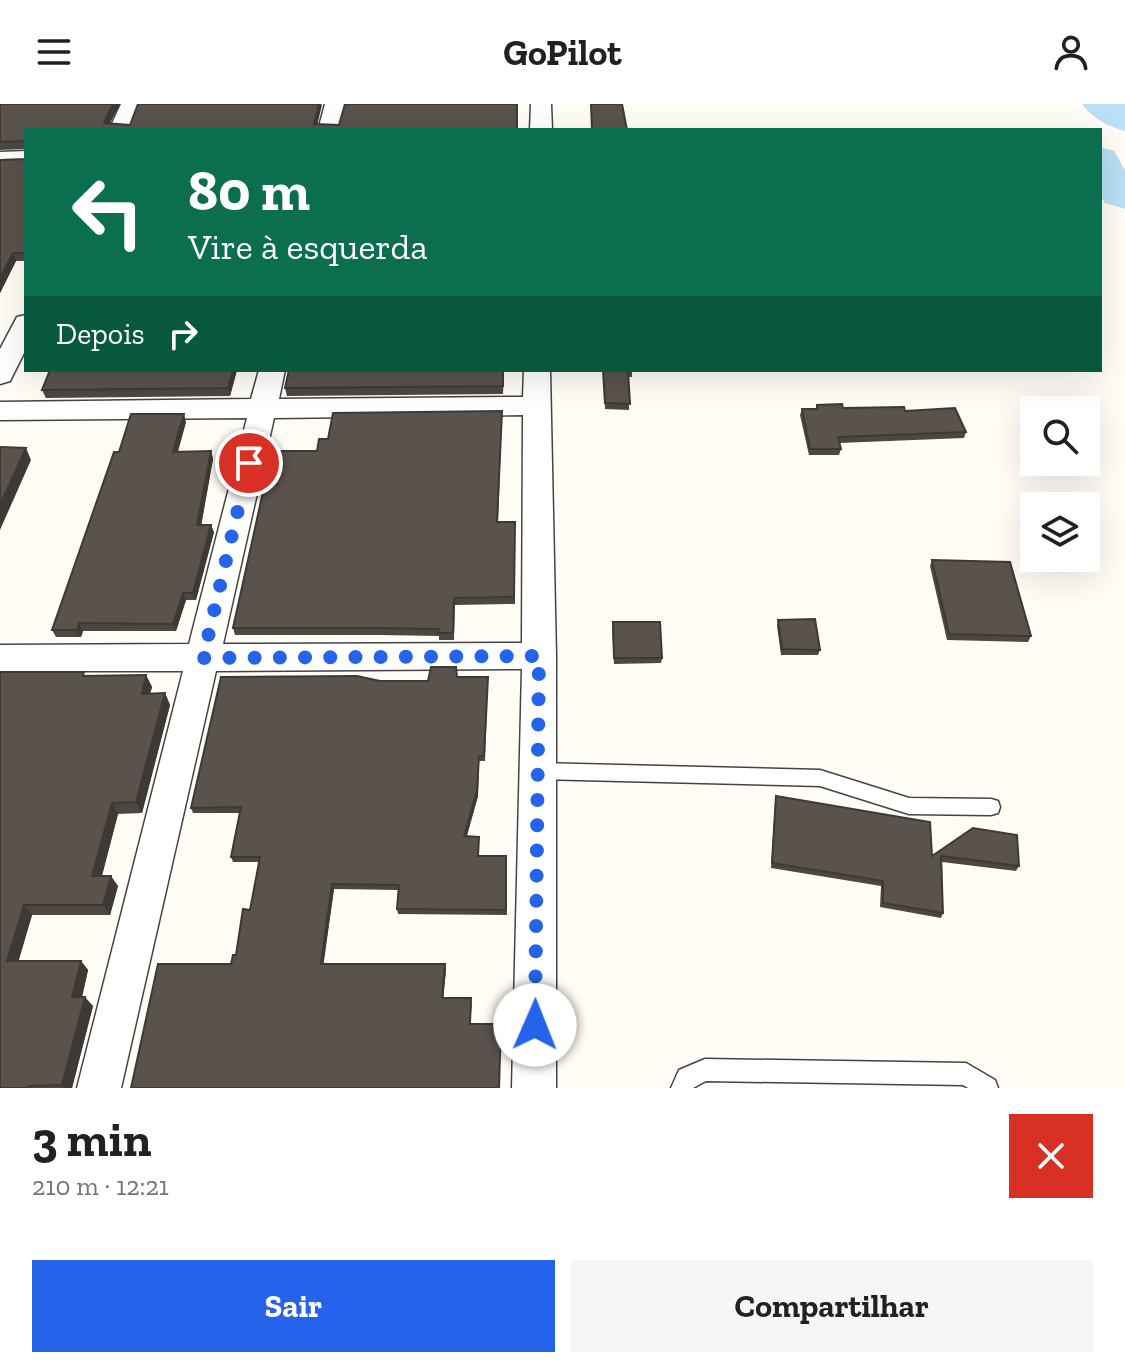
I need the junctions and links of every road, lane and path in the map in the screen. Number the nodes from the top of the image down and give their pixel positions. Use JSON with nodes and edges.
{"nodes":[{"id":1,"x":131,"y":104,"type":"edge"},
{"id":2,"x":335,"y":104,"type":"edge"},
{"id":3,"x":541,"y":104,"type":"edge"},
{"id":4,"x":121,"y":128,"type":"edge"},
{"id":5,"x":329,"y":128,"type":"edge"},
{"id":6,"x":541,"y":128,"type":"edge"},
{"id":7,"x":24,"y":158,"type":"edge"},
{"id":8,"x":0,"y":159,"type":"edge"},
{"id":9,"x":24,"y":327,"type":"edge"},
{"id":10,"x":271,"y":372,"type":"edge"},
{"id":11,"x":537,"y":372,"type":"edge"},
{"id":12,"x":0,"y":375,"type":"edge"},
{"id":13,"x":536,"y":406,"type":"junction"},
{"id":14,"x":262,"y":407,"type":"junction"},
{"id":15,"x":0,"y":411,"type":"edge"},
{"id":16,"x":539,"y":656,"type":"junction"},
{"id":17,"x":0,"y":658,"type":"edge"},
{"id":18,"x":203,"y":658,"type":"junction"},
{"id":19,"x":538,"y":771,"type":"junction"},
{"id":20,"x":991,"y":807,"type":"dead end"},
{"id":21,"x":99,"y":1088,"type":"edge"},
{"id":22,"x":534,"y":1088,"type":"edge"},
{"id":23,"x":682,"y":1088,"type":"edge"},
{"id":24,"x":987,"y":1088,"type":"edge"}],
"edges":[{"from":1,"to":4,"type":"street"},
{"from":2,"to":5,"type":"street"},
{"from":3,"to":6,"type":"street"},
{"from":7,"to":8,"type":"street"},
{"from":9,"to":12,"type":"street"},
{"from":10,"to":14,"type":"street"},
{"from":11,"to":13,"type":"street"},
{"from":13,"to":14,"type":"street"},
{"from":13,"to":16,"type":"street"},
{"from":14,"to":15,"type":"street"},
{"from":14,"to":18,"type":"street"},
{"from":16,"to":18,"type":"street"},
{"from":16,"to":19,"type":"street"},
{"from":17,"to":18,"type":"street"},
{"from":18,"to":21,"type":"street"},
{"from":19,"to":20,"type":"lane"},
{"from":19,"to":22,"type":"street"},
{"from":23,"to":24,"type":"lane"}]}
